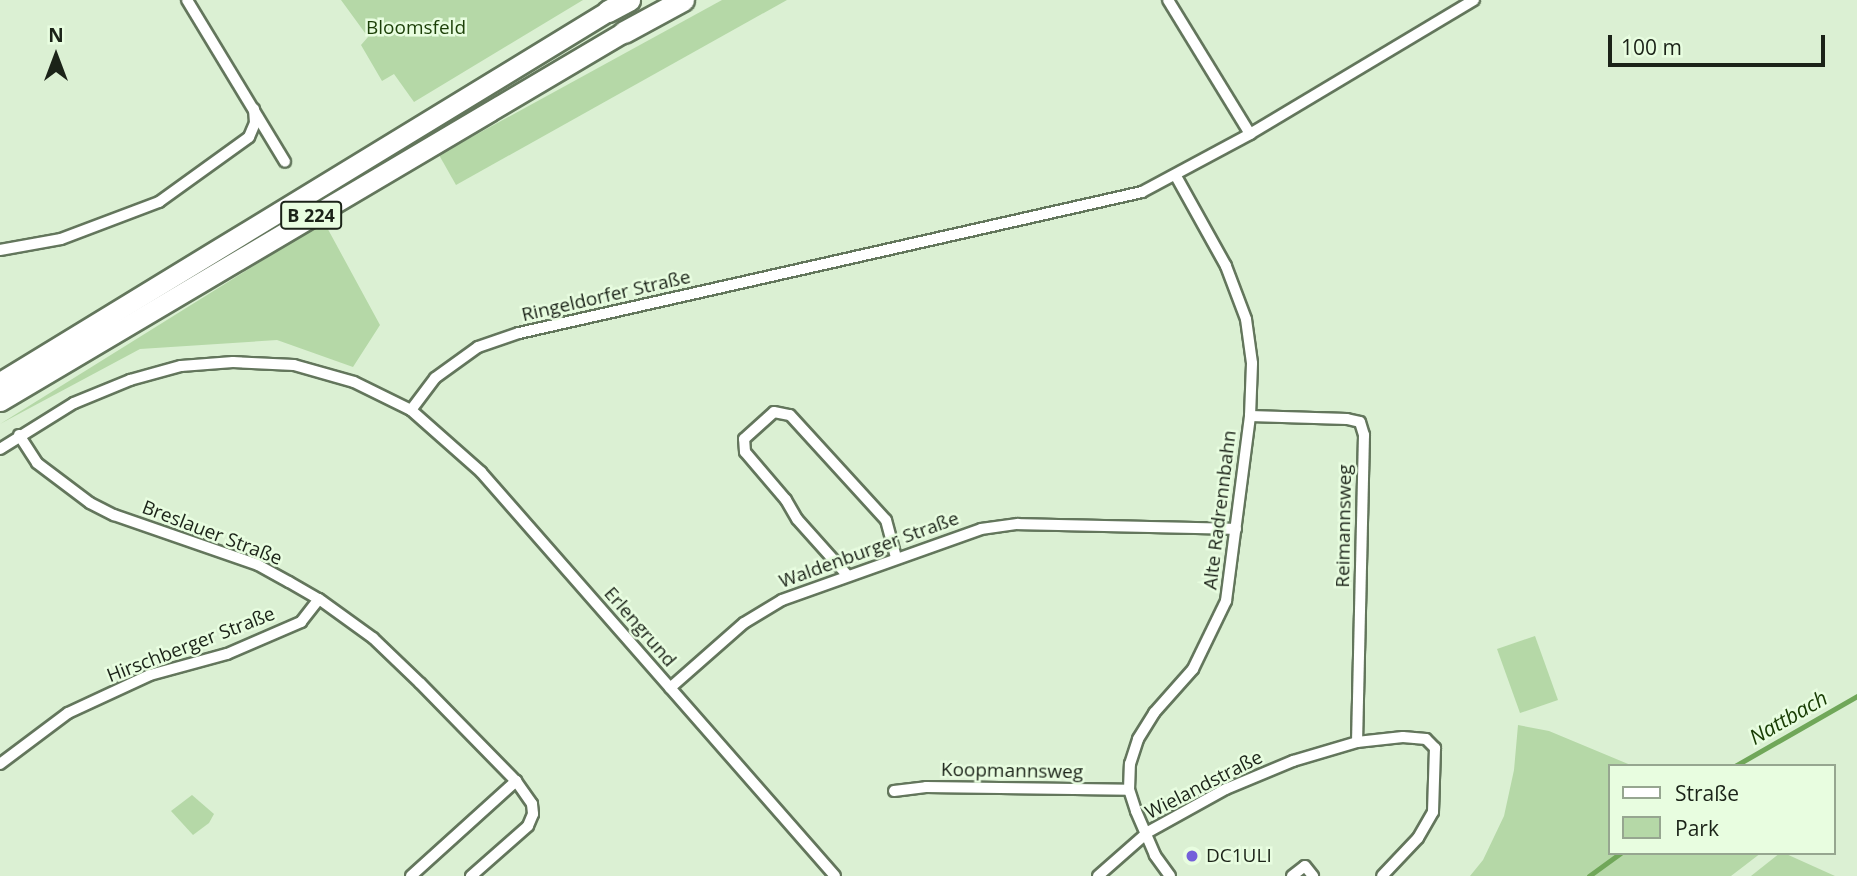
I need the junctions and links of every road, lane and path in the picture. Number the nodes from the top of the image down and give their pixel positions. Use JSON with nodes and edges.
{"nodes":[{"id":1,"x":187,"y":0,"type":"edge"},
{"id":2,"x":629,"y":0,"type":"edge"},
{"id":3,"x":683,"y":0,"type":"edge"},
{"id":4,"x":1168,"y":0,"type":"edge"},
{"id":5,"x":1474,"y":0,"type":"edge"},
{"id":6,"x":608,"y":11,"type":"joint"},
{"id":7,"x":624,"y":32,"type":"joint"},
{"id":8,"x":254,"y":109,"type":"junction"},
{"id":9,"x":1250,"y":134,"type":"junction"},
{"id":10,"x":285,"y":162,"type":"dead end"},
{"id":11,"x":1176,"y":176,"type":"junction"},
{"id":12,"x":0,"y":250,"type":"edge"},
{"id":13,"x":0,"y":383,"type":"edge"},
{"id":14,"x":0,"y":401,"type":"edge"},
{"id":15,"x":411,"y":410,"type":"junction"},
{"id":16,"x":1250,"y":416,"type":"junction"},
{"id":17,"x":19,"y":435,"type":"junction"},
{"id":18,"x":0,"y":449,"type":"edge"},
{"id":19,"x":1236,"y":529,"type":"junction"},
{"id":20,"x":896,"y":557,"type":"junction"},
{"id":21,"x":848,"y":576,"type":"junction"},
{"id":22,"x":319,"y":598,"type":"junction"},
{"id":23,"x":670,"y":688,"type":"junction"},
{"id":24,"x":1357,"y":742,"type":"junction"},
{"id":25,"x":0,"y":764,"type":"edge"},
{"id":26,"x":516,"y":781,"type":"junction"},
{"id":27,"x":1129,"y":790,"type":"junction"},
{"id":28,"x":894,"y":791,"type":"dead end"},
{"id":29,"x":1148,"y":832,"type":"junction"},
{"id":30,"x":411,"y":876,"type":"edge"},
{"id":31,"x":471,"y":876,"type":"edge"},
{"id":32,"x":835,"y":876,"type":"edge"},
{"id":33,"x":1098,"y":876,"type":"edge"},
{"id":34,"x":1170,"y":876,"type":"edge"},
{"id":35,"x":1292,"y":876,"type":"edge"},
{"id":36,"x":1313,"y":876,"type":"edge"},
{"id":37,"x":1382,"y":876,"type":"edge"}],
"edges":[{"from":1,"to":8,"type":"street"},
{"from":2,"to":6,"type":"highway"},
{"from":3,"to":7,"type":"highway"},
{"from":4,"to":9,"type":"street"},
{"from":5,"to":9,"type":"street","name":"Ringeldorfer Straße"},
{"from":6,"to":13,"type":"highway","number":"B 224"},
{"from":7,"to":14,"type":"highway","number":"B 224"},
{"from":8,"to":10,"type":"street"},
{"from":8,"to":12,"type":"street"},
{"from":9,"to":11,"type":"street","name":"Ringeldorfer Straße"},
{"from":11,"to":15,"type":"street","name":"Ringeldorfer Straße"},
{"from":11,"to":16,"type":"street","name":"Alte Radrennbahn"},
{"from":15,"to":17,"type":"street"},
{"from":15,"to":23,"type":"street","name":"Erlengrund"},
{"from":16,"to":19,"type":"street","name":"Alte Radrennbahn"},
{"from":16,"to":24,"type":"street","name":"Reimannsweg"},
{"from":17,"to":18,"type":"street"},
{"from":17,"to":22,"type":"street","name":"Breslauer Straße"},
{"from":19,"to":20,"type":"street","name":"Waldenburger Straße"},
{"from":19,"to":27,"type":"street","name":"Alte Radrennbahn"},
{"from":20,"to":21,"type":"street","name":"Waldenburger Straße"},
{"from":20,"to":21,"type":"street"},
{"from":21,"to":23,"type":"street","name":"Waldenburger Straße"},
{"from":22,"to":25,"type":"street","name":"Hirschberger Straße"},
{"from":22,"to":26,"type":"street","name":"Breslauer Straße"},
{"from":23,"to":32,"type":"street","name":"Erlengrund"},
{"from":24,"to":29,"type":"street","name":"Wielandstraße"},
{"from":24,"to":37,"type":"street","name":"Wielandstraße"},
{"from":26,"to":30,"type":"street"},
{"from":26,"to":31,"type":"street","name":"Breslauer Straße"},
{"from":27,"to":28,"type":"street","name":"Koopmannsweg"},
{"from":27,"to":29,"type":"street"},
{"from":29,"to":33,"type":"street","name":"Wielandstraße"},
{"from":29,"to":34,"type":"street"},
{"from":35,"to":36,"type":"street"}]}
